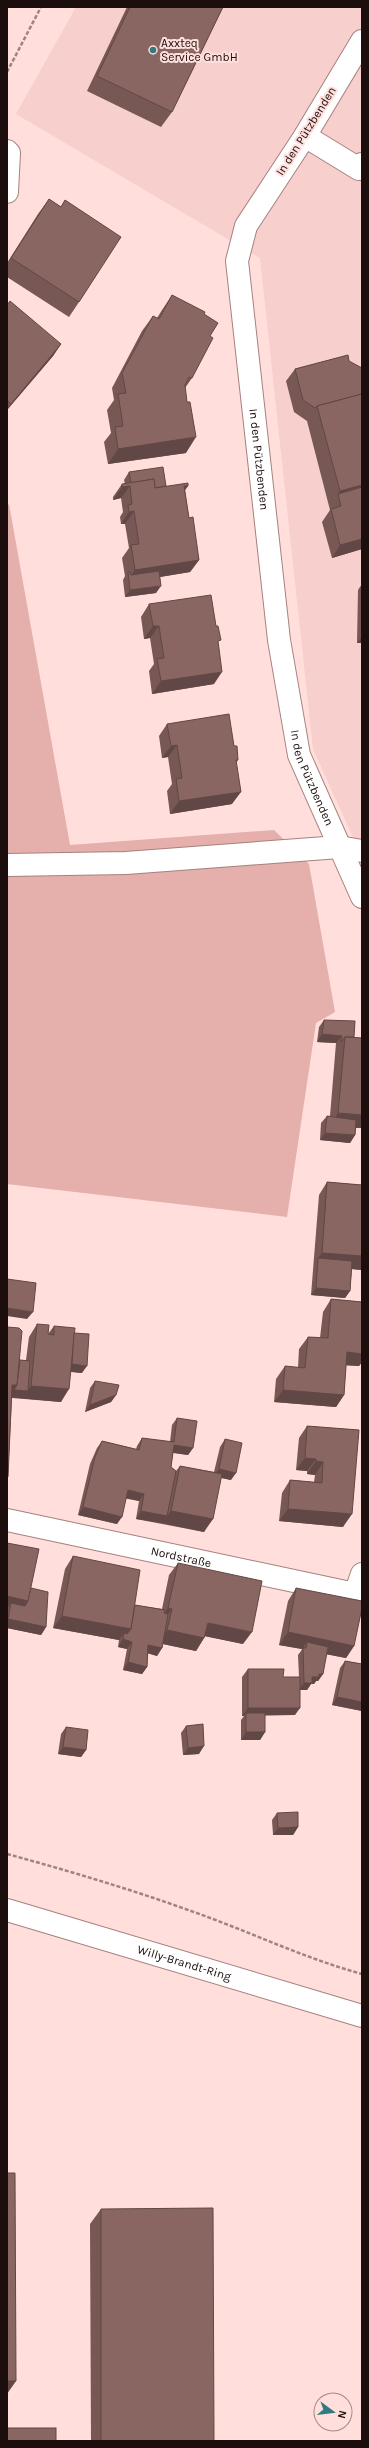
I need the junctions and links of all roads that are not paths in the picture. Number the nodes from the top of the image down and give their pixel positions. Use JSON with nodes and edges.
{"nodes":[{"id":1,"x":362,"y":41,"type":"edge"},
{"id":2,"x":305,"y":136,"type":"junction"},
{"id":3,"x":8,"y":152,"type":"edge"},
{"id":4,"x":361,"y":168,"type":"edge"},
{"id":5,"x":7,"y":192,"type":"edge"},
{"id":6,"x":339,"y":847,"type":"junction"},
{"id":7,"x":362,"y":851,"type":"edge"},
{"id":8,"x":7,"y":865,"type":"edge"},
{"id":9,"x":362,"y":897,"type":"edge"},
{"id":10,"x":7,"y":1520,"type":"edge"},
{"id":11,"x":359,"y":1584,"type":"edge"},
{"id":12,"x":7,"y":1910,"type":"edge"},
{"id":13,"x":362,"y":2016,"type":"edge"}],
"edges":[{"from":1,"to":2,"type":"street","name":"In den Pützbenden"},
{"from":2,"to":4,"type":"street"},
{"from":2,"to":6,"type":"street","name":"In den Pützbenden"},
{"from":3,"to":5,"type":"street"},
{"from":6,"to":7,"type":"street"},
{"from":6,"to":8,"type":"street"},
{"from":6,"to":9,"type":"street","name":"In den Pützbenden"},
{"from":10,"to":11,"type":"street","name":"Nordstraße"},
{"from":12,"to":13,"type":"street","name":"Willy-Brandt-Ring"}]}
